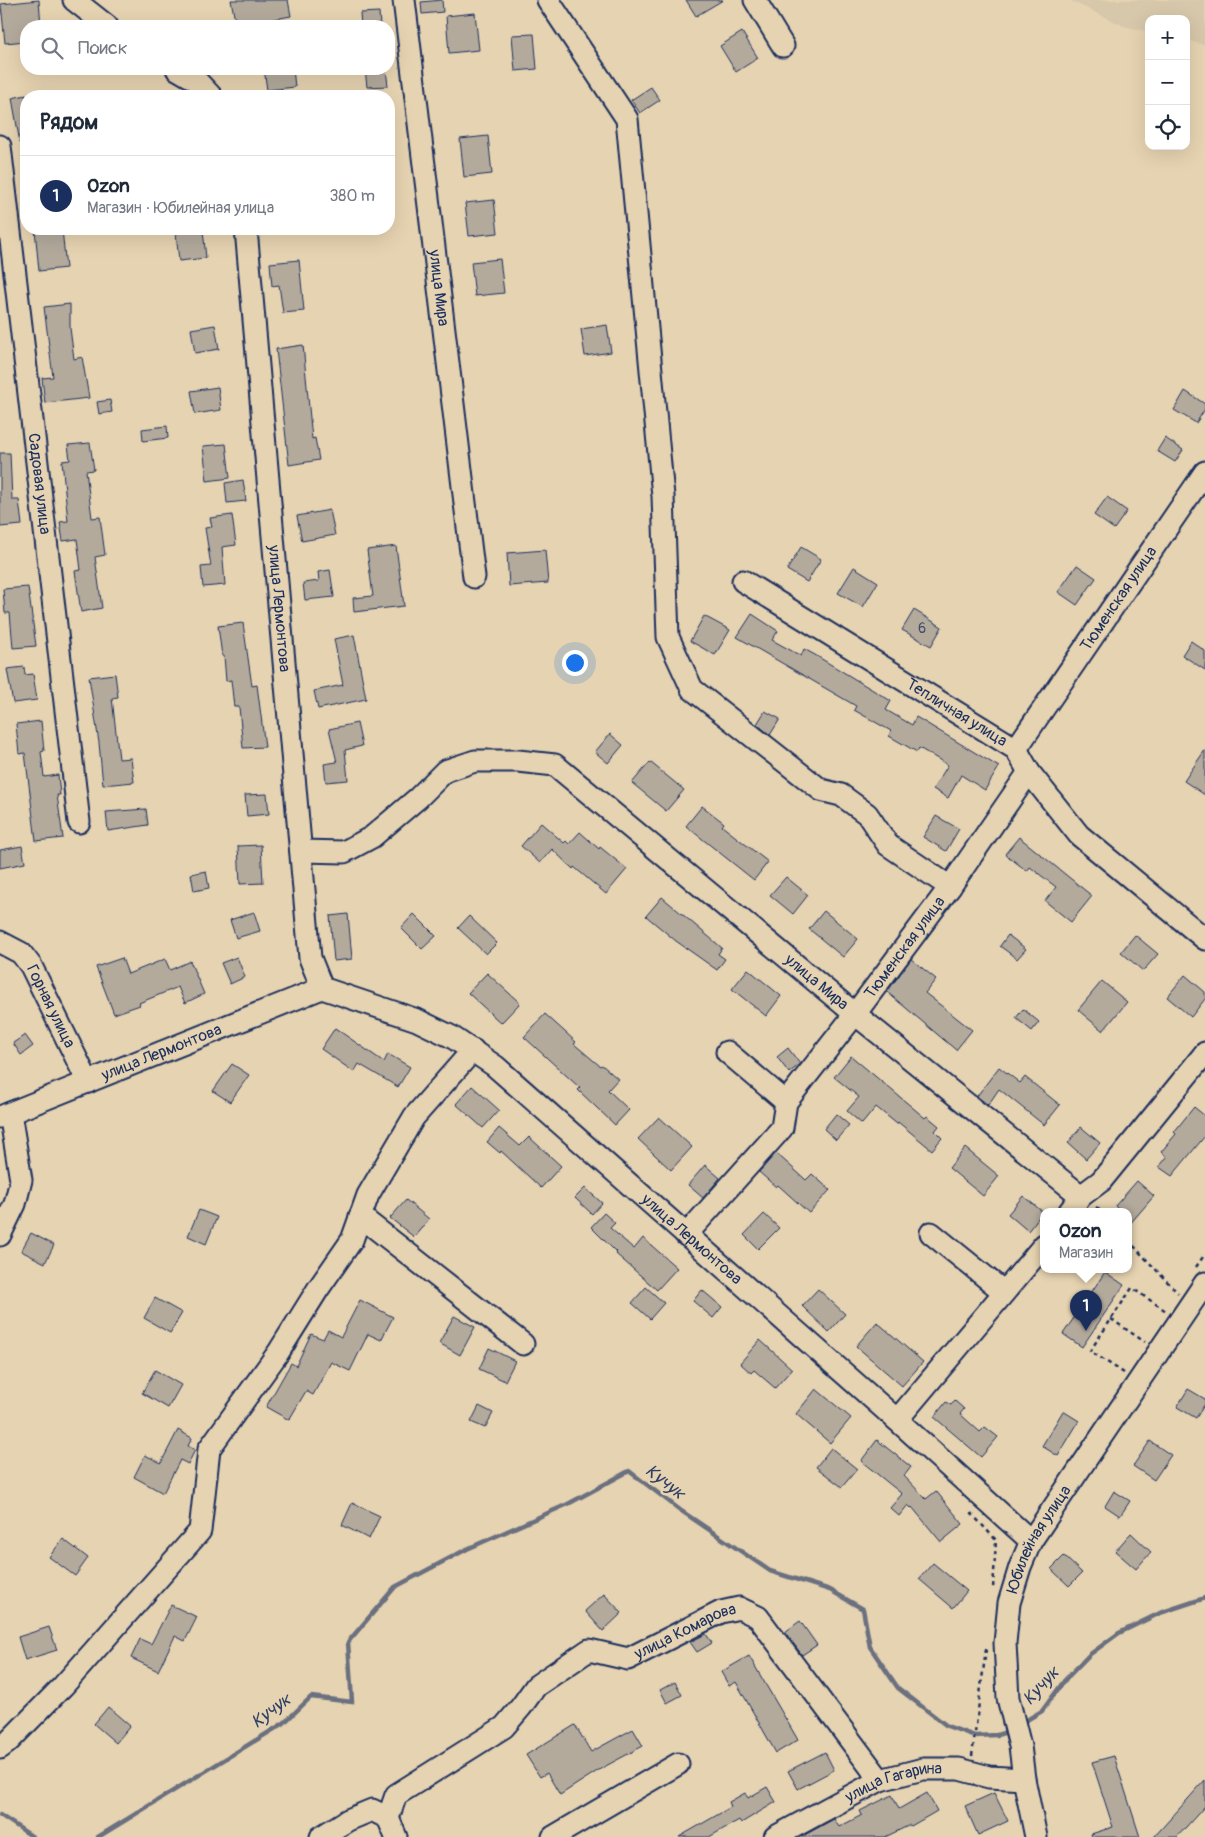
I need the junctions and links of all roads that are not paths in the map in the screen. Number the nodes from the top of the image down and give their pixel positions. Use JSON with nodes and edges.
{"nodes":[{"id":1,"x":74,"y":0,"type":"edge"},
{"id":2,"x":404,"y":0,"type":"edge"},
{"id":3,"x":548,"y":0,"type":"edge"},
{"id":4,"x":755,"y":0,"type":"edge"},
{"id":5,"x":99,"y":20,"type":"edge"},
{"id":6,"x":784,"y":46,"type":"dead end"},
{"id":7,"x":187,"y":75,"type":"edge"},
{"id":8,"x":205,"y":90,"type":"edge"},
{"id":9,"x":0,"y":146,"type":"edge"},
{"id":10,"x":247,"y":235,"type":"edge"},
{"id":11,"x":1205,"y":472,"type":"edge"},
{"id":12,"x":474,"y":577,"type":"dead end"},
{"id":13,"x":743,"y":581,"type":"dead end"},
{"id":14,"x":1016,"y":749,"type":"junction"},
{"id":15,"x":1029,"y":772,"type":"junction"},
{"id":16,"x":79,"y":822,"type":"dead end"},
{"id":17,"x":301,"y":850,"type":"junction"},
{"id":18,"x":950,"y":887,"type":"junction"},
{"id":19,"x":1205,"y":939,"type":"edge"},
{"id":20,"x":0,"y":942,"type":"edge"},
{"id":21,"x":322,"y":988,"type":"junction"},
{"id":22,"x":855,"y":1014,"type":"junction"},
{"id":23,"x":473,"y":1050,"type":"junction"},
{"id":24,"x":727,"y":1052,"type":"dead end"},
{"id":25,"x":1205,"y":1053,"type":"edge"},
{"id":26,"x":88,"y":1082,"type":"junction"},
{"id":27,"x":786,"y":1102,"type":"junction"},
{"id":28,"x":5,"y":1115,"type":"edge"},
{"id":29,"x":1075,"y":1204,"type":"edge"},
{"id":30,"x":360,"y":1216,"type":"junction"},
{"id":31,"x":931,"y":1233,"type":"dead end"},
{"id":32,"x":0,"y":1235,"type":"edge"},
{"id":33,"x":686,"y":1235,"type":"junction"},
{"id":34,"x":1040,"y":1250,"type":"edge"},
{"id":35,"x":1205,"y":1283,"type":"edge"},
{"id":36,"x":1004,"y":1292,"type":"junction"},
{"id":37,"x":523,"y":1344,"type":"dead end"},
{"id":38,"x":897,"y":1420,"type":"junction"},
{"id":39,"x":1031,"y":1541,"type":"junction"},
{"id":40,"x":0,"y":1748,"type":"edge"},
{"id":41,"x":678,"y":1764,"type":"dead end"},
{"id":42,"x":1024,"y":1779,"type":"junction"},
{"id":43,"x":880,"y":1780,"type":"junction"},
{"id":44,"x":392,"y":1827,"type":"edge"},
{"id":45,"x":322,"y":1837,"type":"edge"},
{"id":46,"x":553,"y":1837,"type":"edge"},
{"id":47,"x":775,"y":1837,"type":"edge"},
{"id":48,"x":1036,"y":1837,"type":"edge"}],
"edges":[{"from":1,"to":5,"type":"street"},
{"from":2,"to":12,"type":"street","name":"улица Мира"},
{"from":3,"to":18,"type":"street"},
{"from":4,"to":6,"type":"street"},
{"from":7,"to":8,"type":"street"},
{"from":9,"to":16,"type":"street","name":"Садовая улица"},
{"from":10,"to":17,"type":"street","name":"улица Лермонтова"},
{"from":11,"to":14,"type":"street","name":"Тюменская улица"},
{"from":13,"to":14,"type":"street","name":"Тепличная улица"},
{"from":14,"to":15,"type":"street","name":"Тепличная улица"},
{"from":15,"to":18,"type":"street","name":"Тюменская улица"},
{"from":15,"to":19,"type":"street","name":"Тепличная улица"},
{"from":17,"to":21,"type":"street","name":"улица Лермонтова"},
{"from":17,"to":22,"type":"street","name":"улица Мира"},
{"from":18,"to":22,"type":"street","name":"Тюменская улица"},
{"from":20,"to":26,"type":"street","name":"Горная улица"},
{"from":21,"to":23,"type":"street","name":"улица Лермонтова"},
{"from":21,"to":26,"type":"street","name":"улица Лермонтова"},
{"from":22,"to":27,"type":"street","name":"Тюменская улица"},
{"from":22,"to":29,"type":"street","name":"улица Мира"},
{"from":23,"to":30,"type":"street"},
{"from":23,"to":33,"type":"street","name":"улица Лермонтова"},
{"from":24,"to":27,"type":"street"},
{"from":25,"to":29,"type":"street"},
{"from":26,"to":28,"type":"street","name":"улица Лермонтова"},
{"from":27,"to":33,"type":"street","name":"Тюменская улица"},
{"from":28,"to":32,"type":"street"},
{"from":30,"to":37,"type":"street"},
{"from":30,"to":40,"type":"street"},
{"from":31,"to":36,"type":"street"},
{"from":33,"to":38,"type":"street","name":"улица Лермонтова"},
{"from":34,"to":36,"type":"street"},
{"from":35,"to":39,"type":"street","name":"Юбилейная улица"},
{"from":36,"to":38,"type":"street"},
{"from":38,"to":39,"type":"street","name":"улица Лермонтова"},
{"from":39,"to":42,"type":"street","name":"Юбилейная улица"},
{"from":41,"to":46,"type":"street"},
{"from":42,"to":43,"type":"street","name":"улица Гагарина"},
{"from":42,"to":48,"type":"street","name":"Юбилейная улица"},
{"from":43,"to":44,"type":"street","name":"улица Комарова"},
{"from":43,"to":47,"type":"street","name":"улица Гагарина"},
{"from":44,"to":45,"type":"street"}]}
